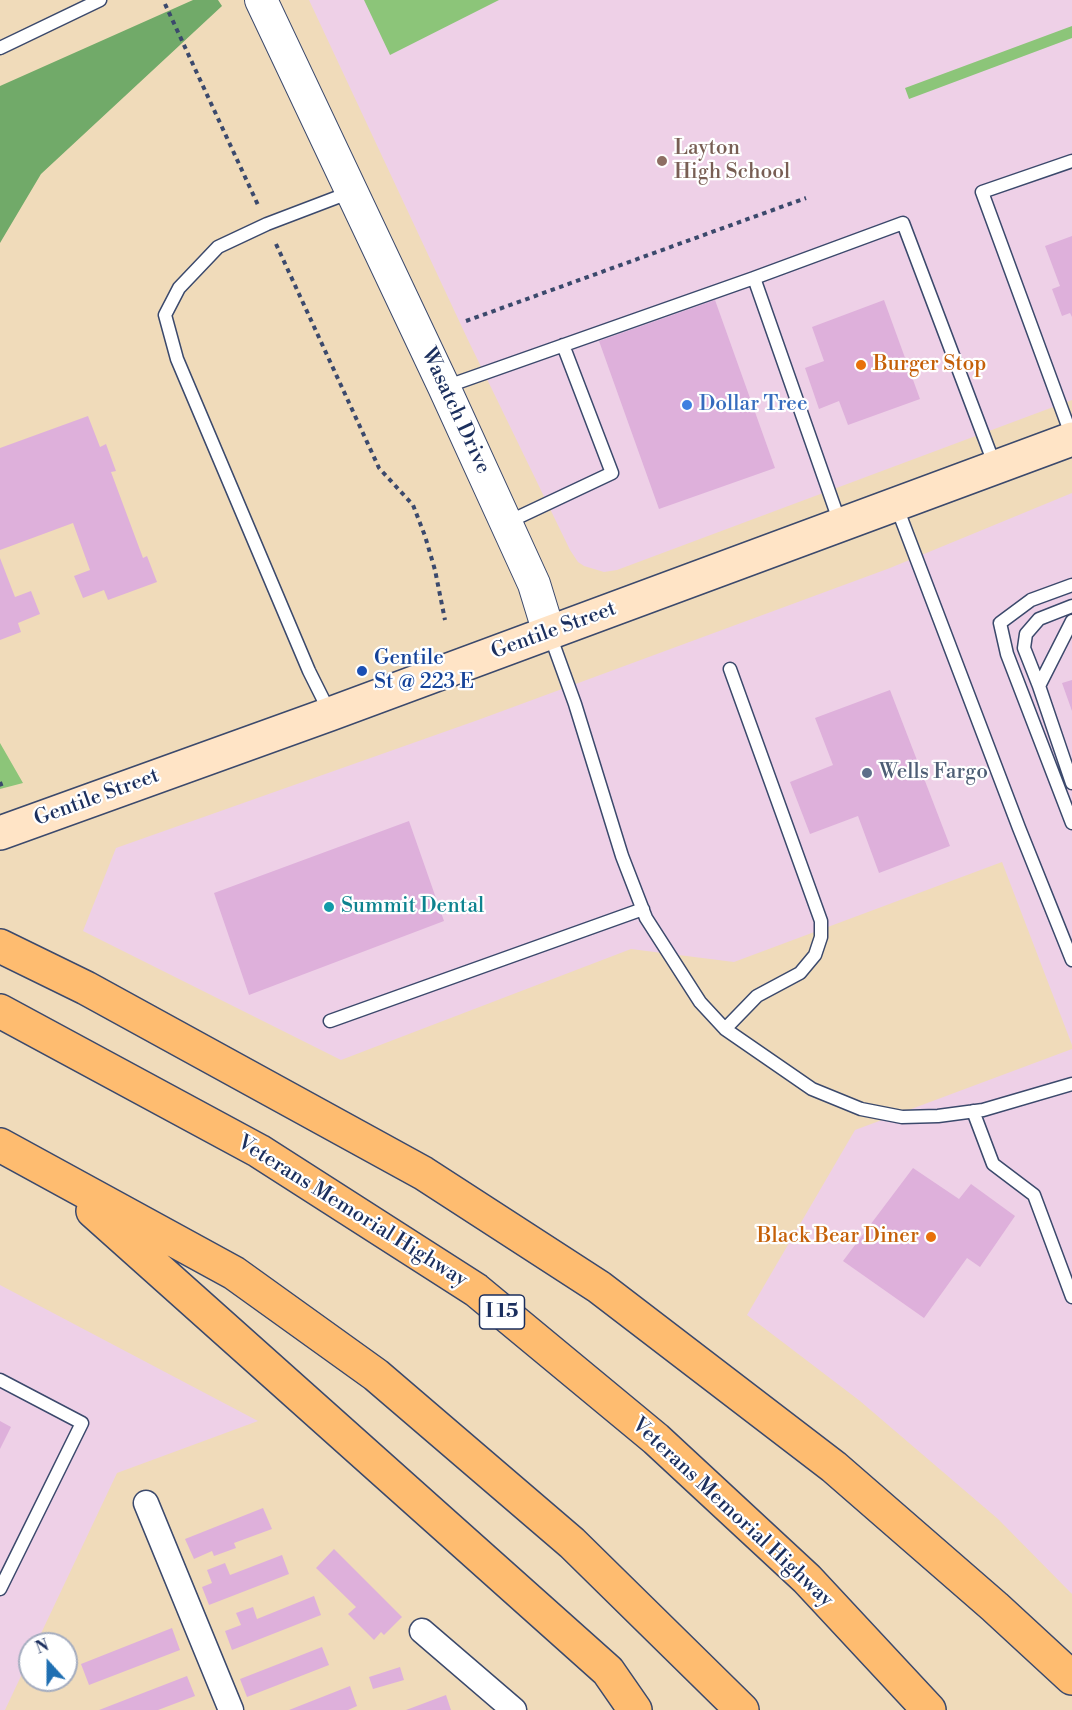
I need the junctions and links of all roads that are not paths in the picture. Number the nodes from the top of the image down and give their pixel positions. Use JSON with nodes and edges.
{"nodes":[{"id":1,"x":100,"y":0,"type":"edge"},
{"id":2,"x":261,"y":0,"type":"edge"},
{"id":3,"x":0,"y":48,"type":"edge"},
{"id":4,"x":1072,"y":161,"type":"edge"},
{"id":5,"x":351,"y":192,"type":"junction"},
{"id":6,"x":754,"y":278,"type":"junction"},
{"id":7,"x":564,"y":345,"type":"junction"},
{"id":8,"x":444,"y":387,"type":"junction"},
{"id":9,"x":1072,"y":438,"type":"edge"},
{"id":10,"x":995,"y":467,"type":"junction"},
{"id":11,"x":896,"y":504,"type":"junction"},
{"id":12,"x":506,"y":523,"type":"junction"},
{"id":13,"x":840,"y":525,"type":"junction"},
{"id":14,"x":1072,"y":585,"type":"edge"},
{"id":15,"x":1072,"y":606,"type":"edge"},
{"id":16,"x":1072,"y":621,"type":"edge"},
{"id":17,"x":549,"y":633,"type":"junction"},
{"id":18,"x":730,"y":669,"type":"dead end"},
{"id":19,"x":1039,"y":686,"type":"junction"},
{"id":20,"x":330,"y":714,"type":"junction"},
{"id":21,"x":1072,"y":783,"type":"edge"},
{"id":22,"x":1072,"y":823,"type":"edge"},
{"id":23,"x":0,"y":833,"type":"edge"},
{"id":24,"x":643,"y":909,"type":"junction"},
{"id":25,"x":0,"y":946,"type":"edge"},
{"id":26,"x":1072,"y":960,"type":"edge"},
{"id":27,"x":0,"y":1011,"type":"edge"},
{"id":28,"x":330,"y":1021,"type":"dead end"},
{"id":29,"x":725,"y":1029,"type":"junction"},
{"id":30,"x":1072,"y":1084,"type":"edge"},
{"id":31,"x":973,"y":1111,"type":"junction"},
{"id":32,"x":0,"y":1145,"type":"edge"},
{"id":33,"x":51,"y":1174,"type":"junction"},
{"id":34,"x":1072,"y":1297,"type":"edge"},
{"id":35,"x":0,"y":1380,"type":"edge"},
{"id":36,"x":146,"y":1503,"type":"dead end"},
{"id":37,"x":0,"y":1589,"type":"edge"},
{"id":38,"x":422,"y":1631,"type":"dead end"},
{"id":39,"x":1072,"y":1678,"type":"edge"},
{"id":40,"x":231,"y":1710,"type":"edge"},
{"id":41,"x":514,"y":1710,"type":"edge"},
{"id":42,"x":635,"y":1710,"type":"edge"},
{"id":43,"x":742,"y":1710,"type":"edge"},
{"id":44,"x":929,"y":1710,"type":"edge"}],
"edges":[{"from":1,"to":3,"type":"lane"},
{"from":2,"to":5,"type":"street","name":"Wasatch Drive"},
{"from":4,"to":9,"type":"lane"},
{"from":5,"to":8,"type":"street","name":"Wasatch Drive"},
{"from":5,"to":20,"type":"lane"},
{"from":6,"to":7,"type":"lane"},
{"from":6,"to":10,"type":"lane"},
{"from":6,"to":13,"type":"lane"},
{"from":7,"to":8,"type":"lane"},
{"from":7,"to":12,"type":"lane"},
{"from":8,"to":12,"type":"street","name":"Wasatch Drive"},
{"from":9,"to":10,"type":"main road","name":"Gentile Street"},
{"from":10,"to":11,"type":"main road","name":"Gentile Street"},
{"from":11,"to":13,"type":"main road","name":"Gentile Street"},
{"from":11,"to":26,"type":"lane"},
{"from":12,"to":17,"type":"street","name":"Wasatch Drive"},
{"from":13,"to":17,"type":"main road","name":"Gentile Street"},
{"from":14,"to":22,"type":"lane"},
{"from":15,"to":19,"type":"lane"},
{"from":16,"to":19,"type":"lane"},
{"from":17,"to":20,"type":"main road","name":"Gentile Street"},
{"from":17,"to":24,"type":"lane"},
{"from":18,"to":29,"type":"lane"},
{"from":19,"to":21,"type":"lane"},
{"from":20,"to":23,"type":"main road","name":"Gentile Street"},
{"from":24,"to":28,"type":"lane"},
{"from":24,"to":29,"type":"lane"},
{"from":25,"to":39,"type":"highway"},
{"from":27,"to":44,"type":"highway","name":"Veterans Memorial Highway","number":"I 15"},
{"from":29,"to":31,"type":"lane"},
{"from":30,"to":31,"type":"lane"},
{"from":31,"to":34,"type":"lane"},
{"from":32,"to":33,"type":"highway"},
{"from":33,"to":42,"type":"highway"},
{"from":33,"to":43,"type":"highway"},
{"from":35,"to":37,"type":"lane"},
{"from":36,"to":40,"type":"street"},
{"from":38,"to":41,"type":"street"}]}
